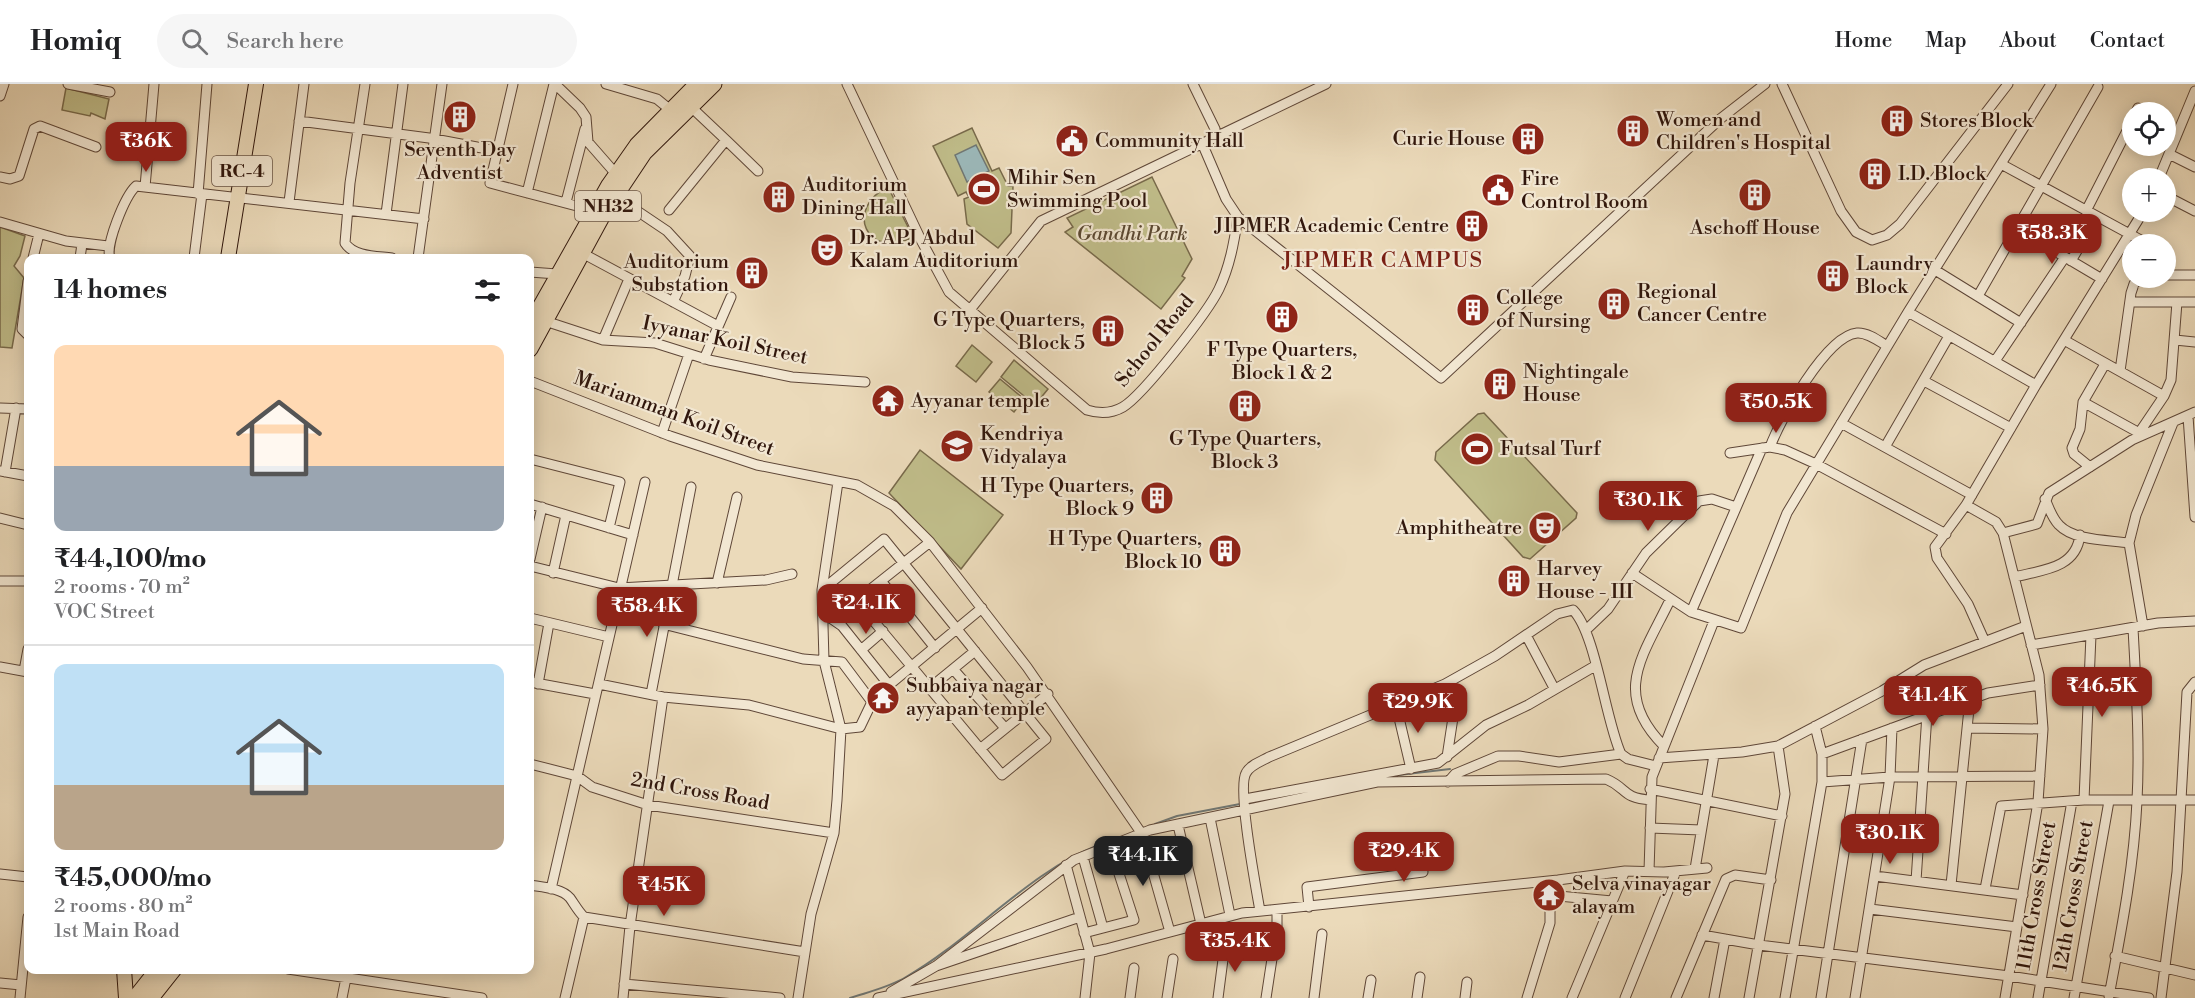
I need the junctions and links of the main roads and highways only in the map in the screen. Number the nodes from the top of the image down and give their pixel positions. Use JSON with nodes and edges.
{"nodes":[{"id":1,"x":256,"y":84,"type":"edge"},
{"id":2,"x":697,"y":84,"type":"edge"},
{"id":3,"x":714,"y":84,"type":"edge"},
{"id":4,"x":674,"y":113,"type":"junction"},
{"id":5,"x":229,"y":254,"type":"edge"},
{"id":6,"x":537,"y":323,"type":"edge"},
{"id":7,"x":125,"y":974,"type":"edge"},
{"id":8,"x":131,"y":974,"type":"edge"},
{"id":9,"x":152,"y":974,"type":"edge"},
{"id":10,"x":170,"y":974,"type":"edge"},
{"id":11,"x":129,"y":995,"type":"edge"},
{"id":12,"x":151,"y":998,"type":"edge"}],
"edges":[{"from":1,"to":5,"type":"main road","number":"RC-4"},
{"from":2,"to":4,"type":"highway","number":"NH32"},
{"from":3,"to":4,"type":"highway","number":"NH32"},
{"from":4,"to":6,"type":"highway","number":"NH32"},
{"from":4,"to":6,"type":"highway","number":"NH32"},
{"from":7,"to":11,"type":"main road"},
{"from":8,"to":11,"type":"main road"},
{"from":9,"to":11,"type":"highway"},
{"from":10,"to":12,"type":"highway"}]}
